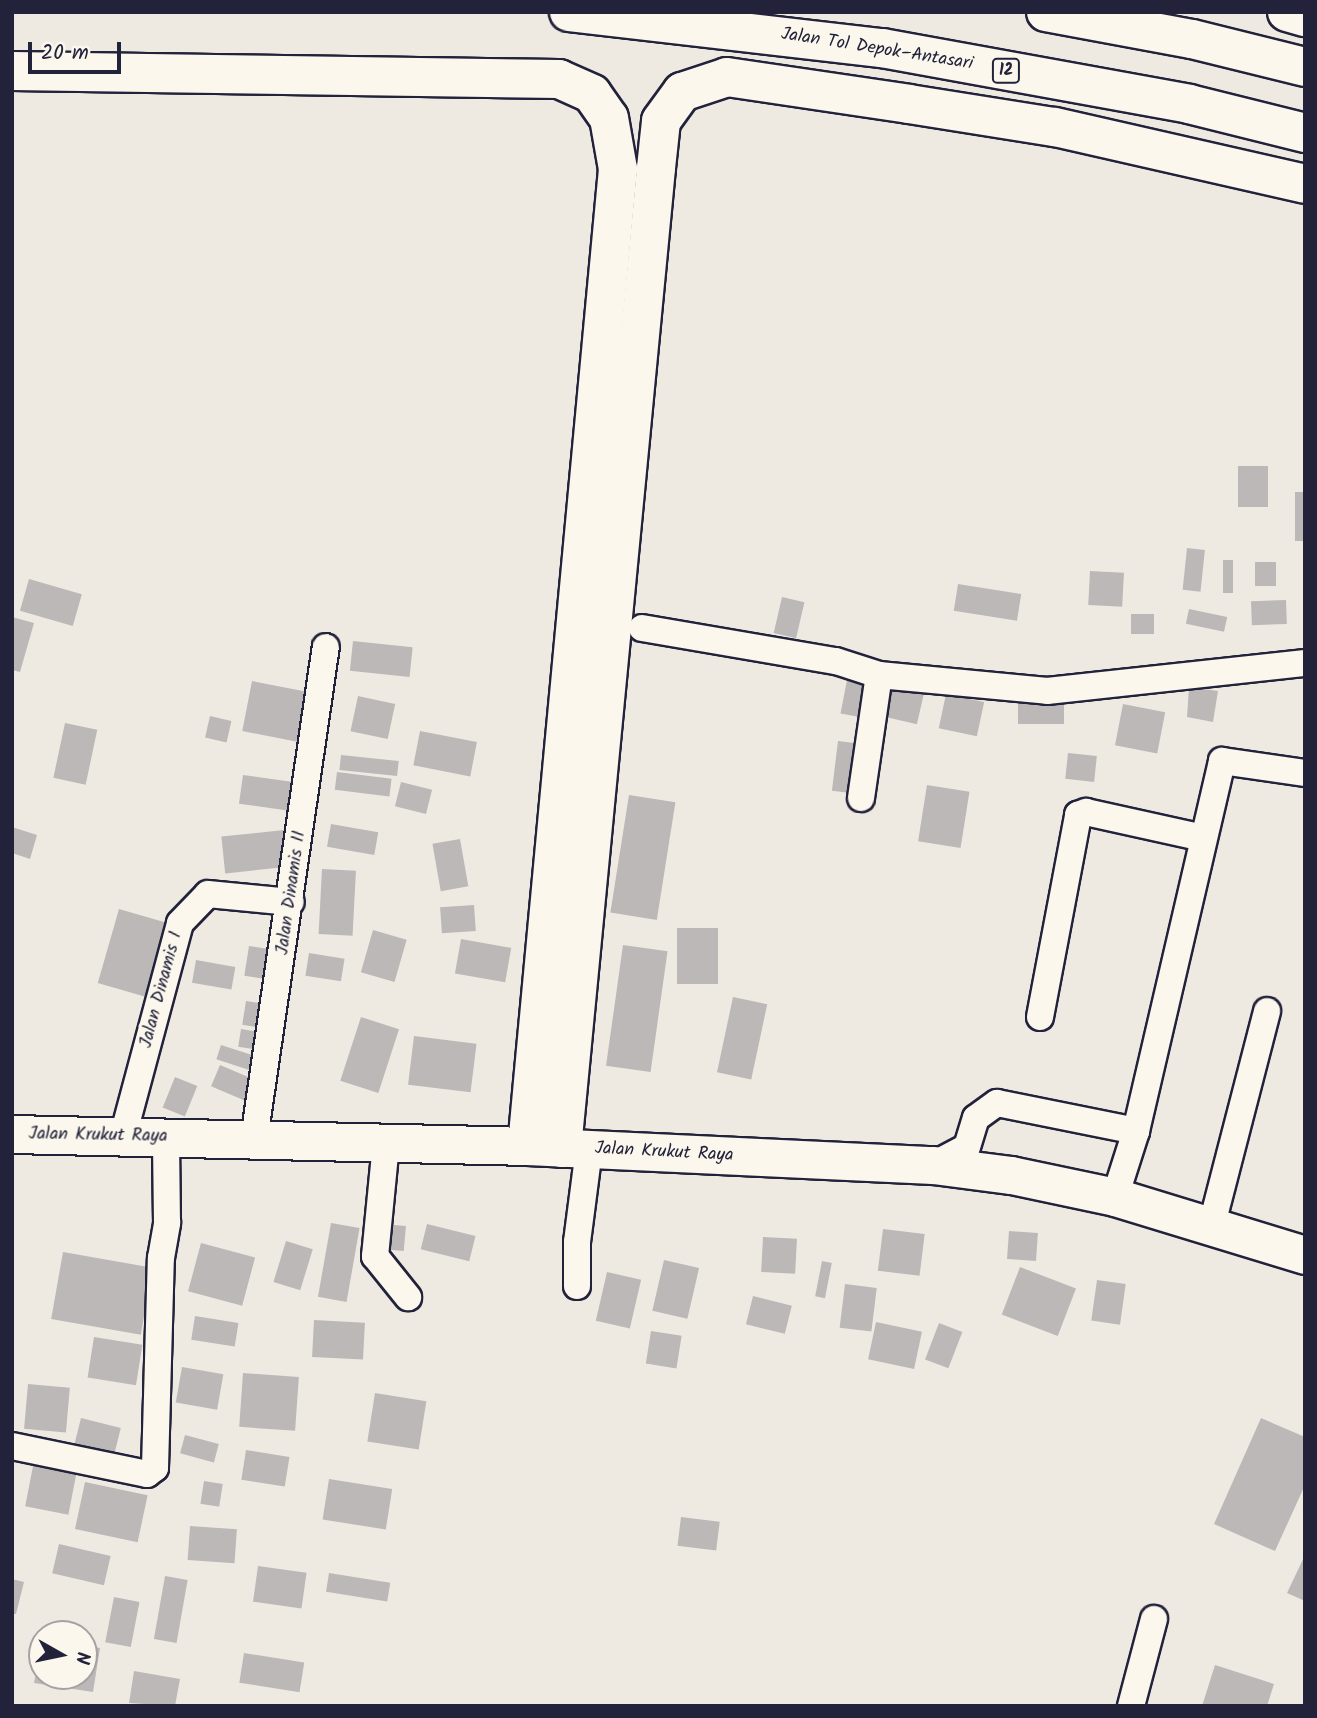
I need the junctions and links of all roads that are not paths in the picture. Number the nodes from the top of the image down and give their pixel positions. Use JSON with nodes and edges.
{"nodes":[{"id":1,"x":569,"y":12,"type":"edge"},
{"id":2,"x":1046,"y":12,"type":"edge"},
{"id":3,"x":1287,"y":12,"type":"edge"},
{"id":4,"x":1305,"y":17,"type":"edge"},
{"id":5,"x":1305,"y":67,"type":"edge"},
{"id":6,"x":12,"y":71,"type":"edge"},
{"id":7,"x":1305,"y":134,"type":"edge"},
{"id":8,"x":1305,"y":184,"type":"edge"},
{"id":9,"x":642,"y":628,"type":"dead end"},
{"id":10,"x":326,"y":647,"type":"dead end"},
{"id":11,"x":1305,"y":663,"type":"edge"},
{"id":12,"x":879,"y":675,"type":"junction"},
{"id":13,"x":1305,"y":773,"type":"edge"},
{"id":14,"x":861,"y":798,"type":"dead end"},
{"id":15,"x":1203,"y":838,"type":"junction"},
{"id":16,"x":291,"y":902,"type":"junction"},
{"id":17,"x":1267,"y":1012,"type":"dead end"},
{"id":18,"x":1040,"y":1017,"type":"dead end"},
{"id":19,"x":1136,"y":1131,"type":"junction"},
{"id":20,"x":12,"y":1134,"type":"edge"},
{"id":21,"x":123,"y":1136,"type":"junction"},
{"id":22,"x":254,"y":1139,"type":"junction"},
{"id":23,"x":386,"y":1144,"type":"junction"},
{"id":24,"x":165,"y":1151,"type":"junction"},
{"id":25,"x":566,"y":1153,"type":"junction"},
{"id":26,"x":933,"y":1165,"type":"junction"},
{"id":27,"x":1115,"y":1198,"type":"junction"},
{"id":28,"x":1211,"y":1228,"type":"junction"},
{"id":29,"x":1305,"y":1255,"type":"edge"},
{"id":30,"x":576,"y":1286,"type":"dead end"},
{"id":31,"x":408,"y":1297,"type":"dead end"},
{"id":32,"x":12,"y":1446,"type":"edge"},
{"id":33,"x":1154,"y":1619,"type":"dead end"},
{"id":34,"x":1131,"y":1706,"type":"edge"}],
"edges":[{"from":1,"to":7,"type":"highway","name":"Jalan Tol Depok–Antasari","number":"12"},
{"from":2,"to":5,"type":"highway"},
{"from":3,"to":4,"type":"highway"},
{"from":6,"to":25,"type":"highway"},
{"from":8,"to":25,"type":"highway"},
{"from":9,"to":12,"type":"street"},
{"from":10,"to":16,"type":"street","name":"Jalan Dinamis II"},
{"from":11,"to":12,"type":"street"},
{"from":12,"to":14,"type":"street"},
{"from":13,"to":15,"type":"street"},
{"from":15,"to":18,"type":"street"},
{"from":15,"to":19,"type":"street"},
{"from":16,"to":21,"type":"street","name":"Jalan Dinamis I"},
{"from":16,"to":22,"type":"street","name":"Jalan Dinamis II"},
{"from":17,"to":28,"type":"street"},
{"from":19,"to":26,"type":"street"},
{"from":19,"to":27,"type":"street"},
{"from":20,"to":21,"type":"street","name":"Jalan Krukut Raya"},
{"from":21,"to":24,"type":"street","name":"Jalan Krukut Raya"},
{"from":22,"to":23,"type":"street","name":"Jalan Krukut Raya"},
{"from":22,"to":24,"type":"street","name":"Jalan Krukut Raya"},
{"from":23,"to":25,"type":"street","name":"Jalan Krukut Raya"},
{"from":23,"to":31,"type":"street"},
{"from":24,"to":32,"type":"street"},
{"from":25,"to":26,"type":"street","name":"Jalan Krukut Raya"},
{"from":25,"to":30,"type":"street"},
{"from":26,"to":27,"type":"street","name":"Jalan Krukut Raya"},
{"from":27,"to":28,"type":"street","name":"Jalan Krukut Raya"},
{"from":28,"to":29,"type":"street","name":"Jalan Krukut Raya"},
{"from":33,"to":34,"type":"street"}]}
